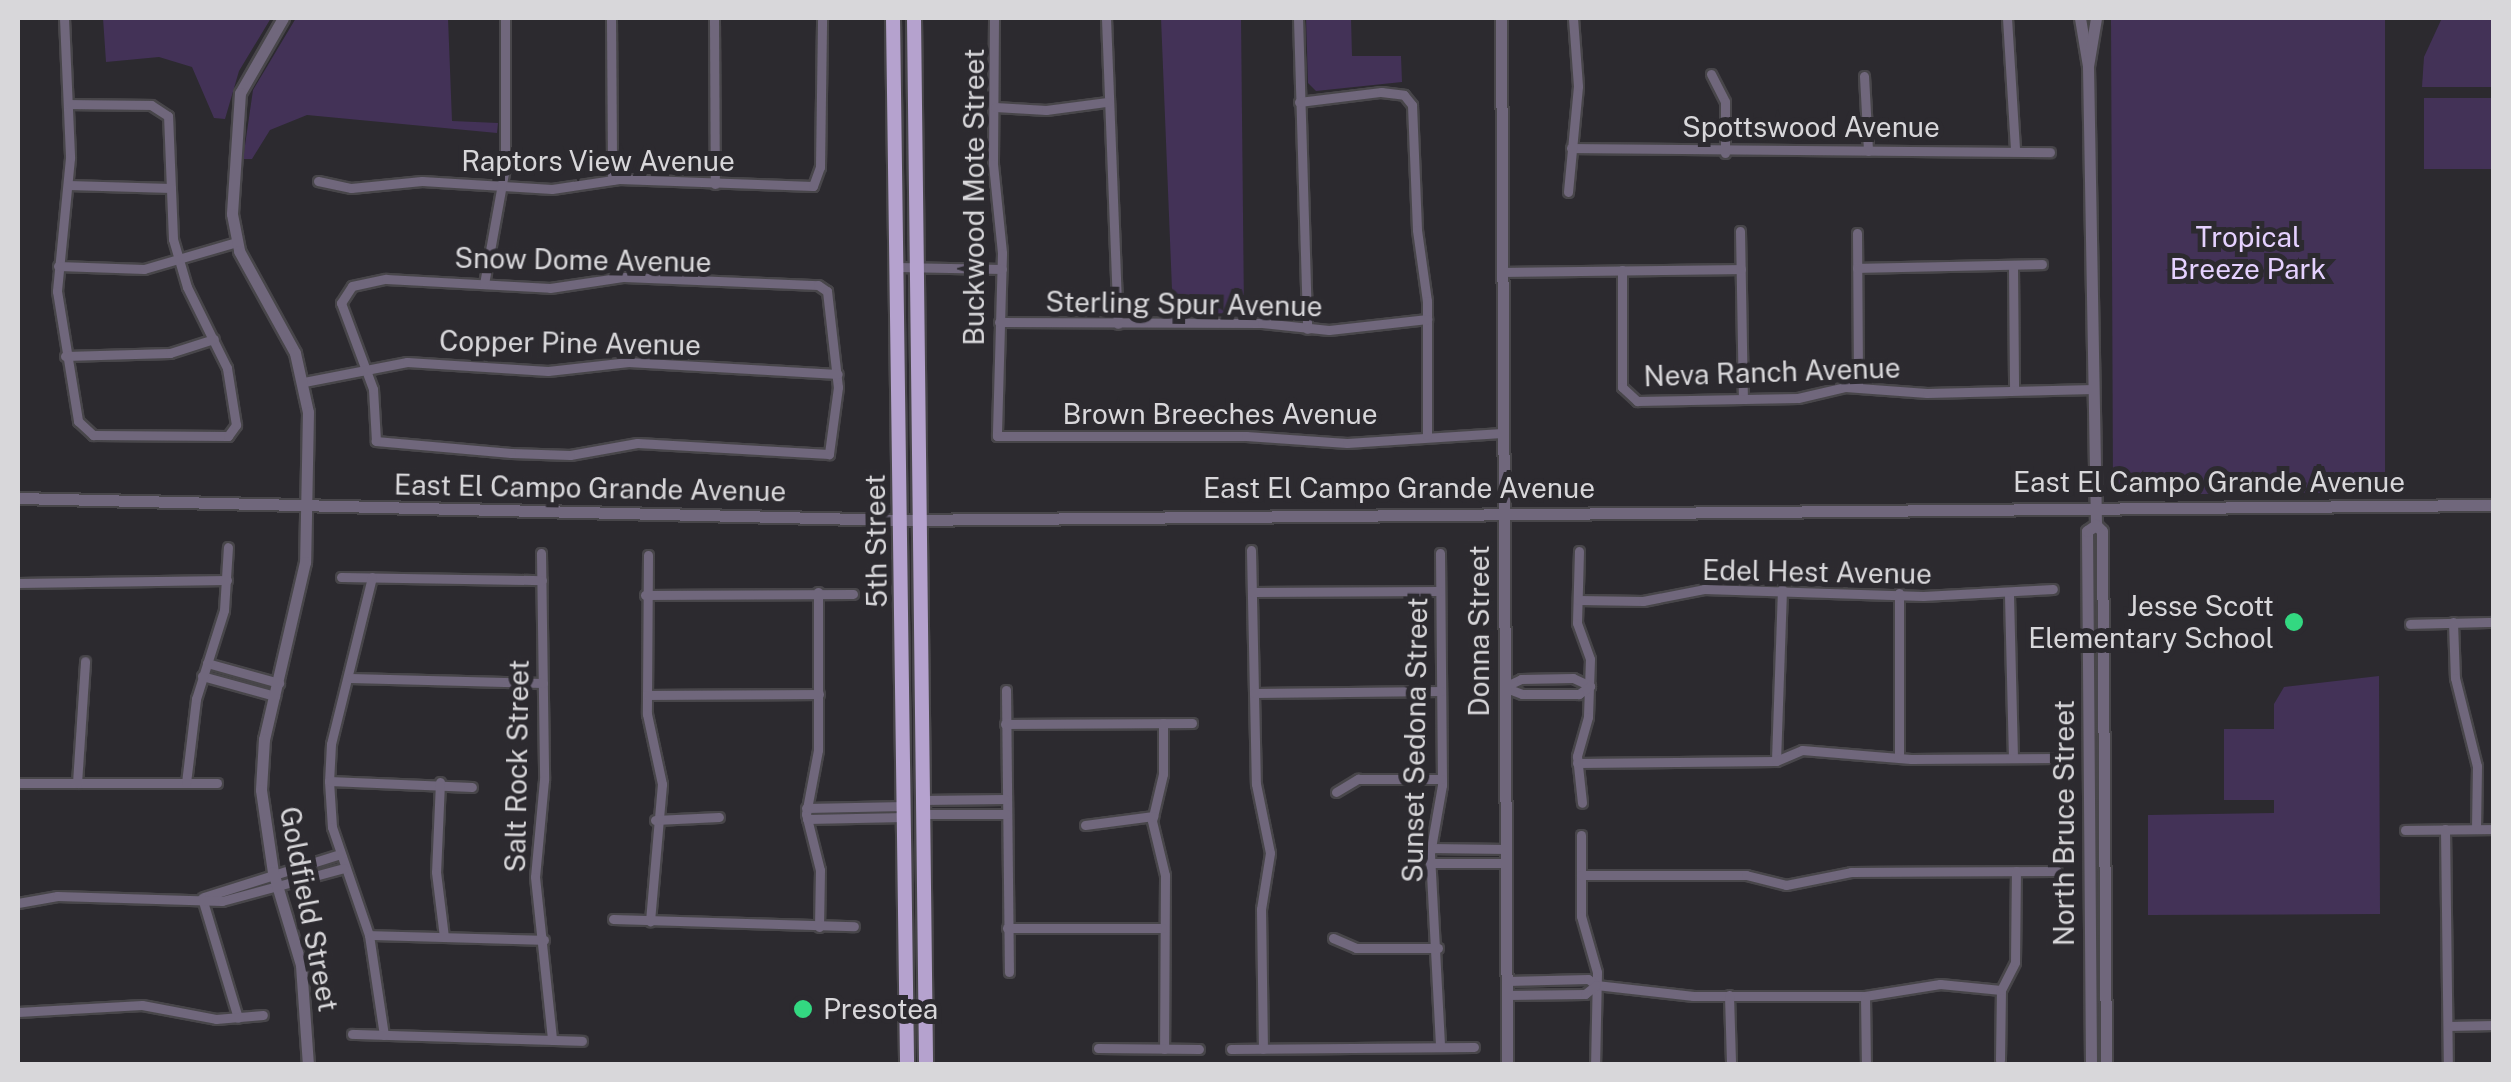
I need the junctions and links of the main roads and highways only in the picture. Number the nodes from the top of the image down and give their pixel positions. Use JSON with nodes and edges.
{"nodes":[{"id":1,"x":893,"y":18,"type":"edge"},
{"id":2,"x":914,"y":18,"type":"edge"},
{"id":3,"x":904,"y":752,"type":"junction"},
{"id":4,"x":922,"y":807,"type":"junction"},
{"id":5,"x":905,"y":812,"type":"junction"},
{"id":6,"x":924,"y":874,"type":"junction"},
{"id":7,"x":908,"y":1064,"type":"edge"},
{"id":8,"x":926,"y":1064,"type":"edge"}],
"edges":[{"from":1,"to":3,"type":"main road","name":"5th Street"},
{"from":2,"to":4,"type":"main road","name":"5th Street"},
{"from":3,"to":4,"type":"main road"},
{"from":3,"to":5,"type":"main road","name":"5th Street"},
{"from":4,"to":6,"type":"main road","name":"5th Street"},
{"from":5,"to":6,"type":"main road"},
{"from":5,"to":7,"type":"main road","name":"5th Street"},
{"from":6,"to":8,"type":"main road","name":"5th Street"}]}
